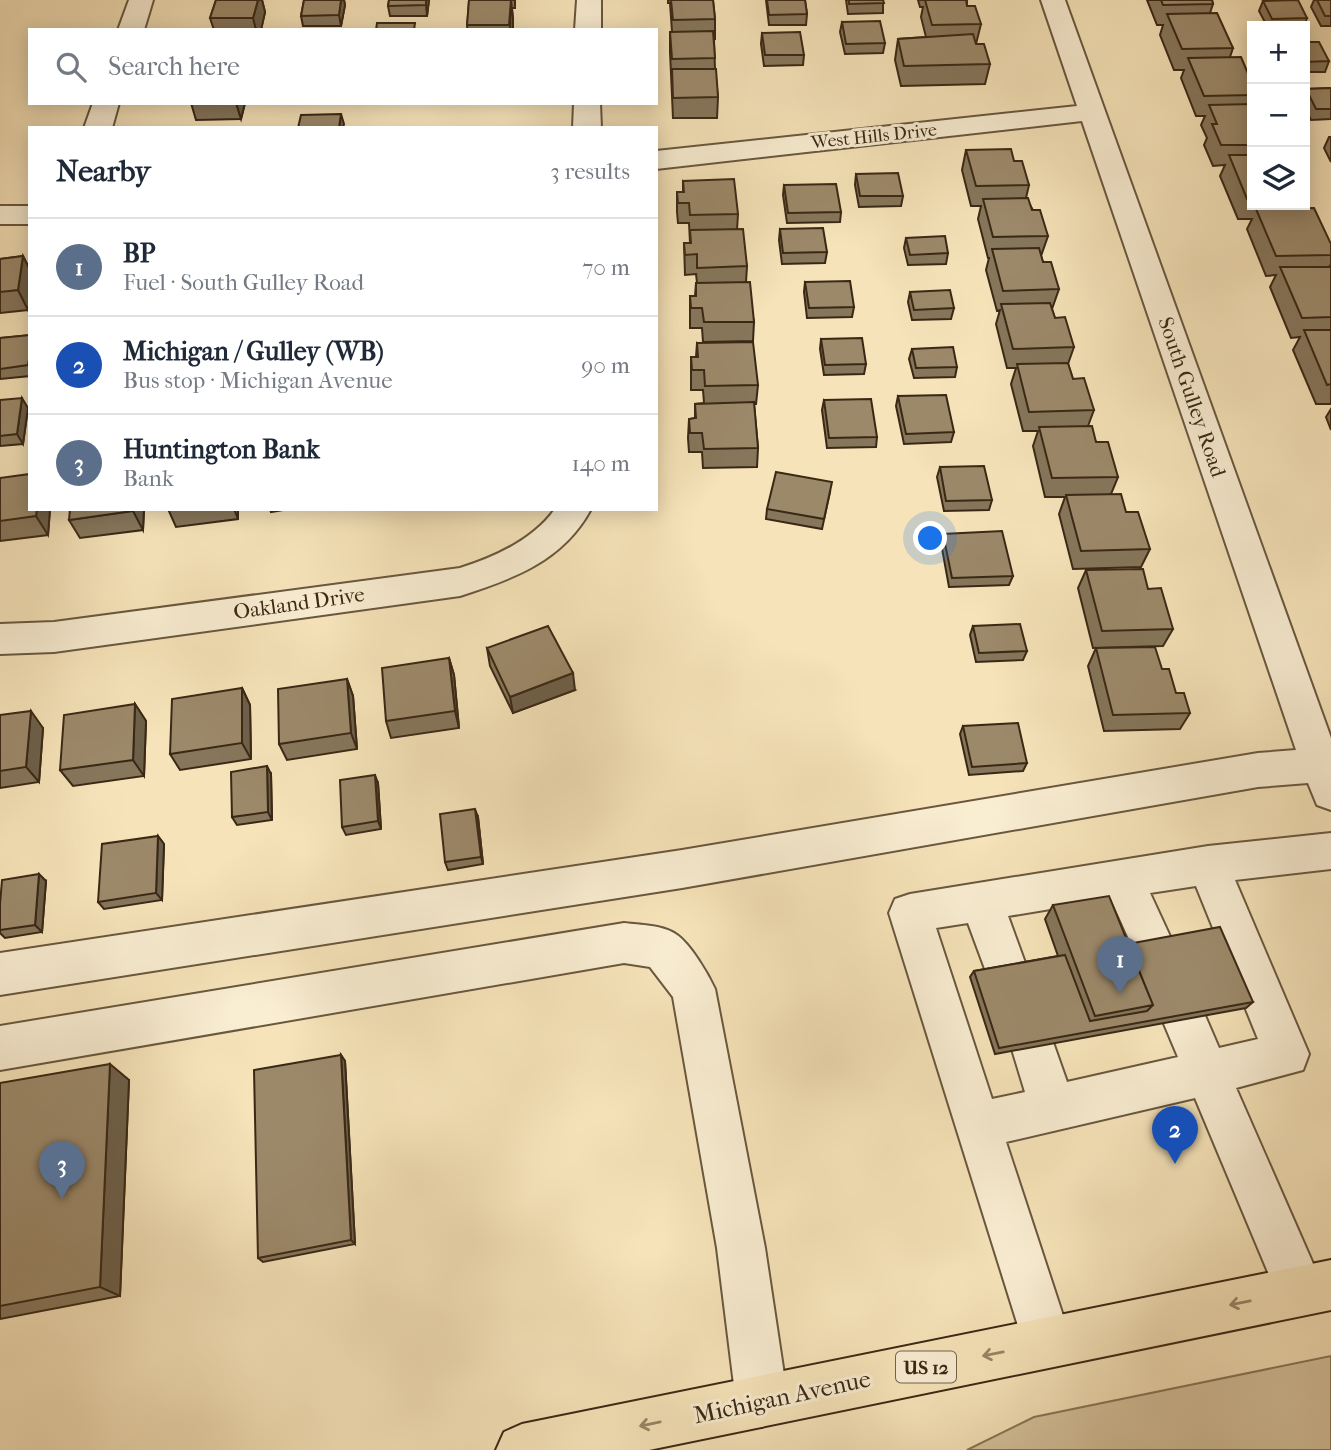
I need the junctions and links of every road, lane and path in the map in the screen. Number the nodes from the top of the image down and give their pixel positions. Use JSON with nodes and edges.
{"nodes":[{"id":1,"x":141,"y":0,"type":"edge"},
{"id":2,"x":589,"y":0,"type":"edge"},
{"id":3,"x":1053,"y":0,"type":"edge"},
{"id":4,"x":132,"y":28,"type":"edge"},
{"id":5,"x":589,"y":28,"type":"edge"},
{"id":6,"x":105,"y":105,"type":"edge"},
{"id":7,"x":587,"y":105,"type":"edge"},
{"id":8,"x":1092,"y":112,"type":"junction"},
{"id":9,"x":99,"y":126,"type":"edge"},
{"id":10,"x":587,"y":126,"type":"edge"},
{"id":11,"x":658,"y":160,"type":"edge"},
{"id":12,"x":0,"y":215,"type":"edge"},
{"id":13,"x":28,"y":215,"type":"edge"},
{"id":14,"x":573,"y":511,"type":"edge"},
{"id":15,"x":0,"y":639,"type":"edge"},
{"id":16,"x":1326,"y":779,"type":"edge"},
{"id":17,"x":1331,"y":850,"type":"edge"},
{"id":18,"x":1208,"y":865,"type":"junction"},
{"id":19,"x":1123,"y":879,"type":"junction"},
{"id":20,"x":982,"y":902,"type":"junction"},
{"id":21,"x":1153,"y":946,"type":"edge"},
{"id":22,"x":1006,"y":971,"type":"edge"},
{"id":23,"x":0,"y":974,"type":"edge"},
{"id":24,"x":1184,"y":1019,"type":"edge"},
{"id":25,"x":1033,"y":1046,"type":"edge"},
{"id":26,"x":0,"y":1048,"type":"edge"},
{"id":27,"x":1205,"y":1073,"type":"junction"},
{"id":28,"x":1053,"y":1109,"type":"junction"},
{"id":29,"x":979,"y":1125,"type":"junction"},
{"id":30,"x":1316,"y":1288,"type":"edge"},
{"id":31,"x":1047,"y":1343,"type":"junction"},
{"id":32,"x":762,"y":1401,"type":"junction"},
{"id":33,"x":522,"y":1450,"type":"edge"}],
"edges":[{"from":1,"to":4,"type":"street"},
{"from":2,"to":5,"type":"street"},
{"from":3,"to":8,"type":"street","name":"South Gulley Road"},
{"from":6,"to":9,"type":"street"},
{"from":7,"to":10,"type":"street"},
{"from":8,"to":11,"type":"street","name":"West Hills Drive"},
{"from":8,"to":16,"type":"street","name":"South Gulley Road"},
{"from":12,"to":13,"type":"street"},
{"from":14,"to":15,"type":"street","name":"Oakland Drive"},
{"from":16,"to":23,"type":"street"},
{"from":17,"to":18,"type":"street"},
{"from":18,"to":19,"type":"street"},
{"from":18,"to":27,"type":"street"},
{"from":19,"to":20,"type":"street"},
{"from":19,"to":21,"type":"street"},
{"from":20,"to":22,"type":"street"},
{"from":20,"to":29,"type":"street"},
{"from":24,"to":27,"type":"street"},
{"from":25,"to":28,"type":"street"},
{"from":26,"to":32,"type":"street"},
{"from":27,"to":28,"type":"street"},
{"from":27,"to":30,"type":"street"},
{"from":28,"to":29,"type":"street"},
{"from":29,"to":31,"type":"street"},
{"from":30,"to":31,"type":"main road","name":"Michigan Avenue","number":"US 12","one_way":true},
{"from":31,"to":32,"type":"main road","name":"Michigan Avenue","number":"US 12","one_way":true},
{"from":32,"to":33,"type":"main road","name":"Michigan Avenue","number":"US 12","one_way":true}]}
